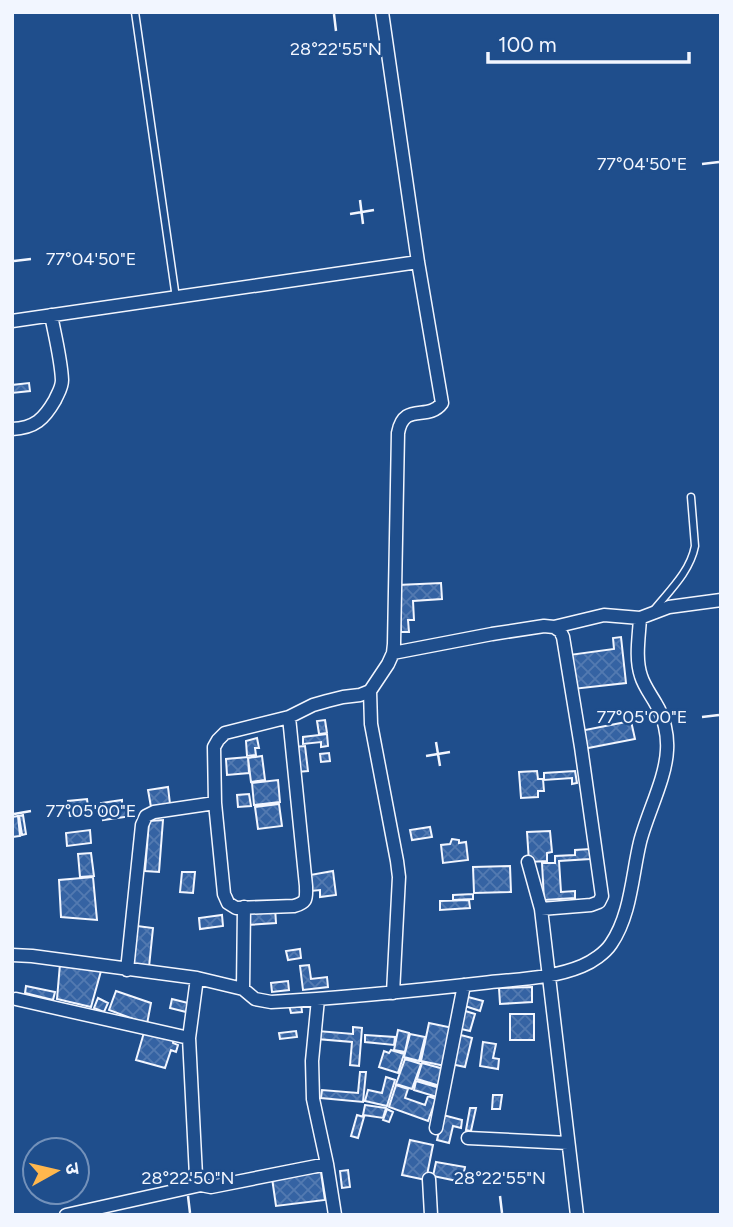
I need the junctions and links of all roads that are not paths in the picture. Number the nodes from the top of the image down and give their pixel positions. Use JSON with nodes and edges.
{"nodes":[{"id":1,"x":135,"y":12,"type":"edge"},
{"id":2,"x":382,"y":12,"type":"edge"},
{"id":3,"x":418,"y":262,"type":"junction"},
{"id":4,"x":176,"y":298,"type":"junction"},
{"id":5,"x":51,"y":315,"type":"junction"},
{"id":6,"x":12,"y":321,"type":"edge"},
{"id":7,"x":12,"y":429,"type":"edge"},
{"id":8,"x":691,"y":497,"type":"dead end"},
{"id":9,"x":721,"y":600,"type":"edge"},
{"id":10,"x":646,"y":615,"type":"junction"},
{"id":11,"x":554,"y":626,"type":"junction"},
{"id":12,"x":393,"y":653,"type":"junction"},
{"id":13,"x":370,"y":691,"type":"junction"},
{"id":14,"x":289,"y":717,"type":"junction"},
{"id":15,"x":215,"y":803,"type":"junction"},
{"id":16,"x":528,"y":862,"type":"dead end"},
{"id":17,"x":244,"y":907,"type":"junction"},
{"id":18,"x":541,"y":909,"type":"junction"},
{"id":19,"x":12,"y":955,"type":"edge"},
{"id":20,"x":127,"y":970,"type":"junction"},
{"id":21,"x":548,"y":975,"type":"junction"},
{"id":22,"x":197,"y":978,"type":"junction"},
{"id":23,"x":464,"y":985,"type":"junction"},
{"id":24,"x":243,"y":989,"type":"junction"},
{"id":25,"x":393,"y":993,"type":"junction"},
{"id":26,"x":16,"y":999,"type":"dead end"},
{"id":27,"x":318,"y":999,"type":"junction"},
{"id":28,"x":189,"y":1038,"type":"junction"},
{"id":29,"x":436,"y":1128,"type":"dead end"},
{"id":30,"x":468,"y":1138,"type":"dead end"},
{"id":31,"x":568,"y":1143,"type":"junction"},
{"id":32,"x":327,"y":1164,"type":"junction"},
{"id":33,"x":429,"y":1179,"type":"dead end"},
{"id":34,"x":201,"y":1185,"type":"junction"},
{"id":35,"x":66,"y":1215,"type":"edge"},
{"id":36,"x":335,"y":1215,"type":"edge"},
{"id":37,"x":431,"y":1215,"type":"edge"},
{"id":38,"x":576,"y":1215,"type":"edge"}],
"edges":[{"from":1,"to":4,"type":"lane"},
{"from":2,"to":3,"type":"street"},
{"from":3,"to":4,"type":"street"},
{"from":3,"to":12,"type":"street"},
{"from":4,"to":5,"type":"street"},
{"from":5,"to":6,"type":"street"},
{"from":5,"to":7,"type":"street"},
{"from":8,"to":10,"type":"lane"},
{"from":9,"to":10,"type":"street"},
{"from":10,"to":11,"type":"street"},
{"from":10,"to":21,"type":"street"},
{"from":11,"to":12,"type":"street"},
{"from":11,"to":18,"type":"street"},
{"from":12,"to":13,"type":"street"},
{"from":13,"to":14,"type":"street"},
{"from":13,"to":25,"type":"street"},
{"from":14,"to":15,"type":"street"},
{"from":14,"to":17,"type":"street"},
{"from":15,"to":17,"type":"street"},
{"from":15,"to":20,"type":"street"},
{"from":16,"to":18,"type":"street"},
{"from":17,"to":24,"type":"street"},
{"from":18,"to":21,"type":"street"},
{"from":19,"to":20,"type":"street"},
{"from":20,"to":22,"type":"street"},
{"from":21,"to":23,"type":"street"},
{"from":21,"to":31,"type":"street"},
{"from":22,"to":24,"type":"street"},
{"from":22,"to":28,"type":"street"},
{"from":23,"to":25,"type":"street"},
{"from":23,"to":29,"type":"street"},
{"from":24,"to":27,"type":"street"},
{"from":25,"to":27,"type":"street"},
{"from":26,"to":28,"type":"street"},
{"from":27,"to":32,"type":"street"},
{"from":28,"to":34,"type":"street"},
{"from":30,"to":31,"type":"street"},
{"from":31,"to":38,"type":"street"},
{"from":32,"to":34,"type":"street"},
{"from":32,"to":36,"type":"street"},
{"from":33,"to":37,"type":"street"},
{"from":34,"to":35,"type":"street"}]}
